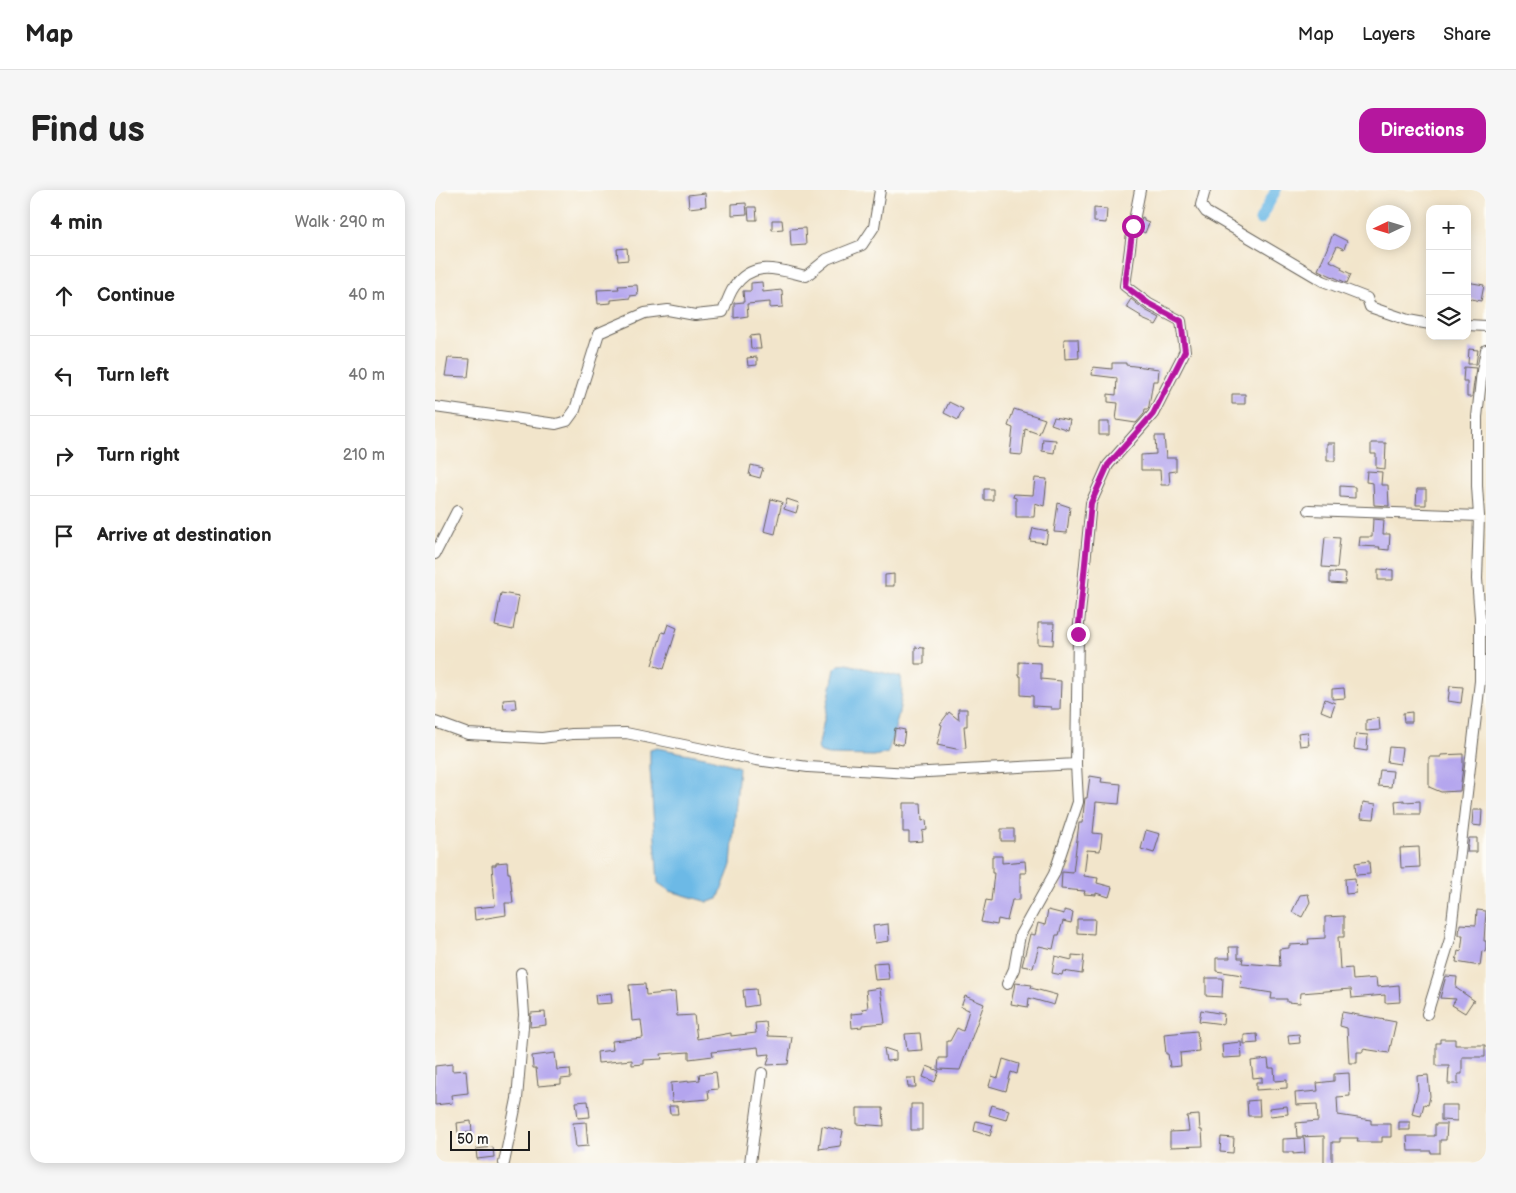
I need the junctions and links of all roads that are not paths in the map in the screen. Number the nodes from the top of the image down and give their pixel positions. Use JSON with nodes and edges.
{"nodes":[{"id":1,"x":880,"y":190,"type":"edge"},
{"id":2,"x":1140,"y":190,"type":"edge"},
{"id":3,"x":1205,"y":190,"type":"edge"},
{"id":4,"x":1426,"y":324,"type":"edge"},
{"id":5,"x":1471,"y":326,"type":"edge"},
{"id":6,"x":1486,"y":326,"type":"edge"},
{"id":7,"x":1486,"y":350,"type":"edge"},
{"id":8,"x":435,"y":407,"type":"edge"},
{"id":9,"x":1309,"y":510,"type":"dead end"},
{"id":10,"x":457,"y":511,"type":"dead end"},
{"id":11,"x":1479,"y":516,"type":"junction"},
{"id":12,"x":435,"y":554,"type":"edge"},
{"id":13,"x":435,"y":722,"type":"edge"},
{"id":14,"x":1077,"y":764,"type":"junction"},
{"id":15,"x":521,"y":973,"type":"dead end"},
{"id":16,"x":1007,"y":984,"type":"dead end"},
{"id":17,"x":1427,"y":1014,"type":"dead end"},
{"id":18,"x":763,"y":1073,"type":"dead end"},
{"id":19,"x":504,"y":1163,"type":"edge"},
{"id":20,"x":750,"y":1163,"type":"edge"}],
"edges":[{"from":1,"to":8,"type":"street"},
{"from":2,"to":14,"type":"street"},
{"from":3,"to":4,"type":"street"},
{"from":5,"to":6,"type":"street"},
{"from":7,"to":11,"type":"street"},
{"from":9,"to":11,"type":"street"},
{"from":10,"to":12,"type":"street"},
{"from":11,"to":17,"type":"street"},
{"from":13,"to":14,"type":"street"},
{"from":14,"to":16,"type":"street"},
{"from":15,"to":19,"type":"street"},
{"from":18,"to":20,"type":"street"}]}
